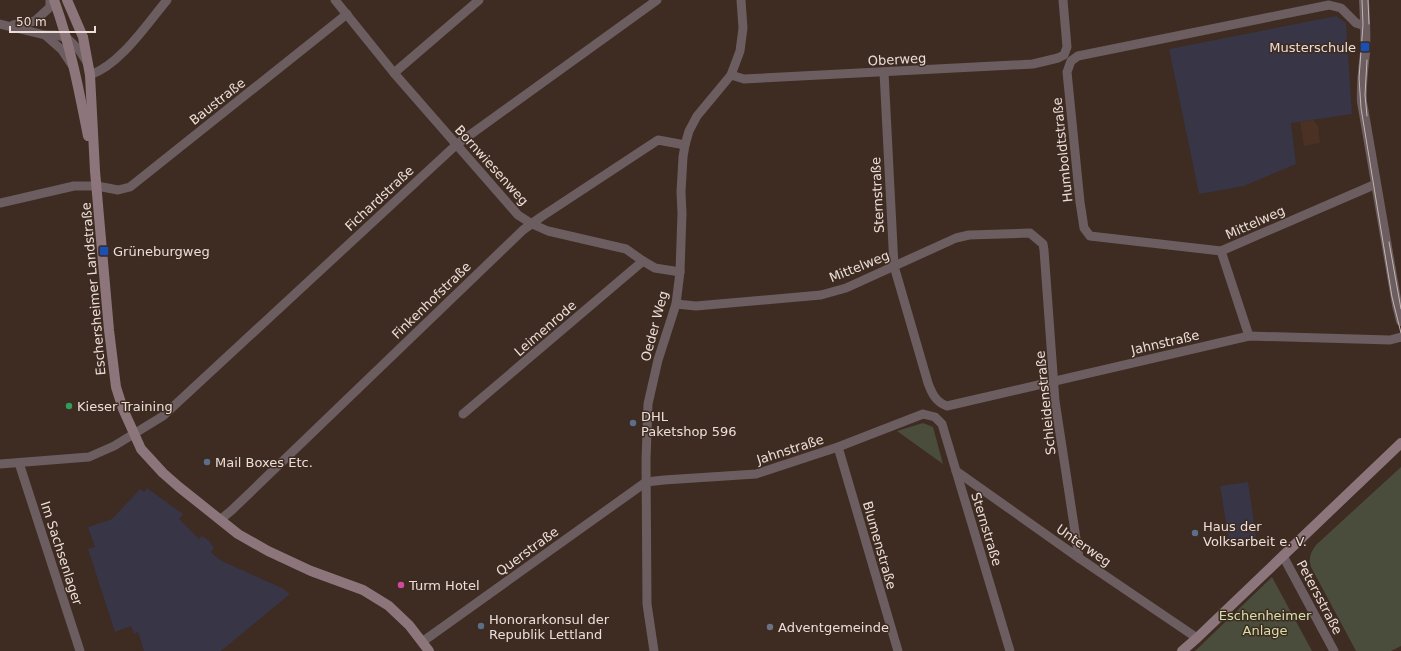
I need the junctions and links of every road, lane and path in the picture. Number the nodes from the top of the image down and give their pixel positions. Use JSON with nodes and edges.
{"nodes":[{"id":1,"x":50,"y":0,"type":"edge"},
{"id":2,"x":54,"y":0,"type":"edge"},
{"id":3,"x":67,"y":0,"type":"edge"},
{"id":4,"x":167,"y":0,"type":"edge"},
{"id":5,"x":336,"y":0,"type":"edge"},
{"id":6,"x":478,"y":0,"type":"edge"},
{"id":7,"x":657,"y":0,"type":"edge"},
{"id":8,"x":741,"y":0,"type":"edge"},
{"id":9,"x":1063,"y":0,"type":"edge"},
{"id":10,"x":1364,"y":0,"type":"edge"},
{"id":11,"x":347,"y":14,"type":"junction"},
{"id":12,"x":3,"y":25,"type":"edge"},
{"id":13,"x":1366,"y":26,"type":"junction"},
{"id":14,"x":45,"y":35,"type":"junction"},
{"id":15,"x":67,"y":38,"type":"junction"},
{"id":16,"x":87,"y":62,"type":"junction"},
{"id":17,"x":75,"y":69,"type":"junction"},
{"id":18,"x":884,"y":72,"type":"junction"},
{"id":19,"x":394,"y":73,"type":"junction"},
{"id":20,"x":90,"y":75,"type":"junction"},
{"id":21,"x":731,"y":75,"type":"junction"},
{"id":22,"x":456,"y":145,"type":"junction"},
{"id":23,"x":685,"y":145,"type":"junction"},
{"id":24,"x":95,"y":171,"type":"junction"},
{"id":25,"x":1376,"y":184,"type":"junction"},
{"id":26,"x":97,"y":186,"type":"junction"},
{"id":27,"x":0,"y":203,"type":"edge"},
{"id":28,"x":532,"y":224,"type":"junction"},
{"id":29,"x":1090,"y":236,"type":"joint"},
{"id":30,"x":1043,"y":244,"type":"joint"},
{"id":31,"x":1220,"y":252,"type":"junction"},
{"id":32,"x":643,"y":261,"type":"junction"},
{"id":33,"x":894,"y":266,"type":"junction"},
{"id":34,"x":680,"y":272,"type":"junction"},
{"id":35,"x":676,"y":304,"type":"junction"},
{"id":36,"x":1401,"y":321,"type":"edge"},
{"id":37,"x":1249,"y":336,"type":"junction"},
{"id":38,"x":1401,"y":337,"type":"edge"},
{"id":39,"x":1054,"y":381,"type":"junction"},
{"id":40,"x":940,"y":404,"type":"joint"},
{"id":41,"x":463,"y":414,"type":"dead end"},
{"id":42,"x":935,"y":417,"type":"joint"},
{"id":43,"x":133,"y":434,"type":"junction"},
{"id":44,"x":1401,"y":443,"type":"edge"},
{"id":45,"x":838,"y":447,"type":"junction"},
{"id":46,"x":19,"y":463,"type":"junction"},
{"id":47,"x":0,"y":464,"type":"edge"},
{"id":48,"x":956,"y":471,"type":"junction"},
{"id":49,"x":646,"y":482,"type":"junction"},
{"id":50,"x":220,"y":520,"type":"junction"},
{"id":51,"x":1283,"y":556,"type":"junction"},
{"id":52,"x":1079,"y":558,"type":"junction"},
{"id":53,"x":1197,"y":638,"type":"junction"},
{"id":54,"x":422,"y":642,"type":"junction"},
{"id":55,"x":80,"y":651,"type":"edge"},
{"id":56,"x":429,"y":651,"type":"edge"},
{"id":57,"x":654,"y":651,"type":"edge"},
{"id":58,"x":898,"y":651,"type":"edge"},
{"id":59,"x":1010,"y":651,"type":"edge"},
{"id":60,"x":1182,"y":651,"type":"edge"},
{"id":61,"x":1334,"y":651,"type":"edge"}],
"edges":[{"from":1,"to":12,"type":"street"},
{"from":2,"to":15,"type":"main road","name":"Eschersheimer Landstraße"},
{"from":3,"to":16,"type":"main road","name":"Eschersheimer Landstraße"},
{"from":4,"to":20,"type":"street"},
{"from":5,"to":11,"type":"street","name":"Bornwiesenweg"},
{"from":6,"to":19,"type":"street"},
{"from":7,"to":22,"type":"street","name":"Fichardstraße"},
{"from":8,"to":21,"type":"street","name":"Oeder Weg"},
{"from":9,"to":18,"type":"street","name":"Oberweg"},
{"from":10,"to":13,"type":"street"},
{"from":11,"to":19,"type":"street","name":"Bornwiesenweg"},
{"from":11,"to":26,"type":"street","name":"Baustraße"},
{"from":12,"to":14,"type":"street"},
{"from":13,"to":25,"type":"street"},
{"from":13,"to":29,"type":"street","name":"Humboldtstraße"},
{"from":14,"to":15,"type":"street"},
{"from":14,"to":17,"type":"street"},
{"from":15,"to":16,"type":"street"},
{"from":15,"to":17,"type":"main road","name":"Eschersheimer Landstraße"},
{"from":16,"to":20,"type":"main road","name":"Eschersheimer Landstraße"},
{"from":17,"to":24,"type":"main road","name":"Eschersheimer Landstraße"},
{"from":18,"to":21,"type":"street","name":"Oberweg"},
{"from":18,"to":33,"type":"street","name":"Sternstraße"},
{"from":19,"to":22,"type":"street","name":"Bornwiesenweg"},
{"from":20,"to":24,"type":"main road","name":"Eschersheimer Landstraße"},
{"from":21,"to":23,"type":"street","name":"Oeder Weg"},
{"from":22,"to":28,"type":"street","name":"Bornwiesenweg"},
{"from":22,"to":43,"type":"street","name":"Fichardstraße"},
{"from":23,"to":28,"type":"street","name":"Finkenhofstraße"},
{"from":23,"to":34,"type":"street","name":"Oeder Weg"},
{"from":24,"to":26,"type":"main road","name":"Eschersheimer Landstraße"},
{"from":25,"to":31,"type":"street","name":"Mittelweg"},
{"from":25,"to":36,"type":"street"},
{"from":26,"to":27,"type":"street","name":"Baustraße"},
{"from":26,"to":43,"type":"main road","name":"Eschersheimer Landstraße"},
{"from":28,"to":32,"type":"street","name":"Bornwiesenweg"},
{"from":28,"to":50,"type":"street","name":"Finkenhofstraße"},
{"from":29,"to":31,"type":"street","name":"Mittelweg"},
{"from":30,"to":33,"type":"street","name":"Mittelweg"},
{"from":30,"to":39,"type":"street","name":"Schleidenstraße"},
{"from":31,"to":37,"type":"street"},
{"from":32,"to":34,"type":"street","name":"Bornwiesenweg"},
{"from":32,"to":41,"type":"street","name":"Leimenrode"},
{"from":33,"to":35,"type":"street","name":"Mittelweg"},
{"from":33,"to":40,"type":"street","name":"Sternstraße"},
{"from":34,"to":35,"type":"street","name":"Oeder Weg"},
{"from":35,"to":49,"type":"street","name":"Oeder Weg"},
{"from":37,"to":38,"type":"street","name":"Jahnstraße"},
{"from":37,"to":39,"type":"street","name":"Jahnstraße"},
{"from":39,"to":40,"type":"street","name":"Jahnstraße"},
{"from":39,"to":52,"type":"street","name":"Schleidenstraße"},
{"from":42,"to":45,"type":"street","name":"Jahnstraße"},
{"from":42,"to":48,"type":"street","name":"Sternstraße"},
{"from":43,"to":46,"type":"street"},
{"from":43,"to":50,"type":"main road","name":"Eschersheimer Landstraße"},
{"from":44,"to":51,"type":"main road"},
{"from":45,"to":49,"type":"street","name":"Jahnstraße"},
{"from":45,"to":58,"type":"street","name":"Blumenstraße"},
{"from":46,"to":47,"type":"street"},
{"from":46,"to":55,"type":"street","name":"Im Sachsenlager"},
{"from":48,"to":52,"type":"street","name":"Unterweg"},
{"from":48,"to":59,"type":"street","name":"Sternstraße"},
{"from":49,"to":54,"type":"street","name":"Querstraße"},
{"from":49,"to":57,"type":"street","name":"Oeder Weg"},
{"from":50,"to":54,"type":"main road","name":"Eschersheimer Landstraße"},
{"from":51,"to":53,"type":"main road"},
{"from":51,"to":61,"type":"street","name":"Petersstraße"},
{"from":52,"to":53,"type":"street","name":"Unterweg"},
{"from":53,"to":60,"type":"main road"},
{"from":54,"to":56,"type":"main road","name":"Eschersheimer Landstraße"}]}
